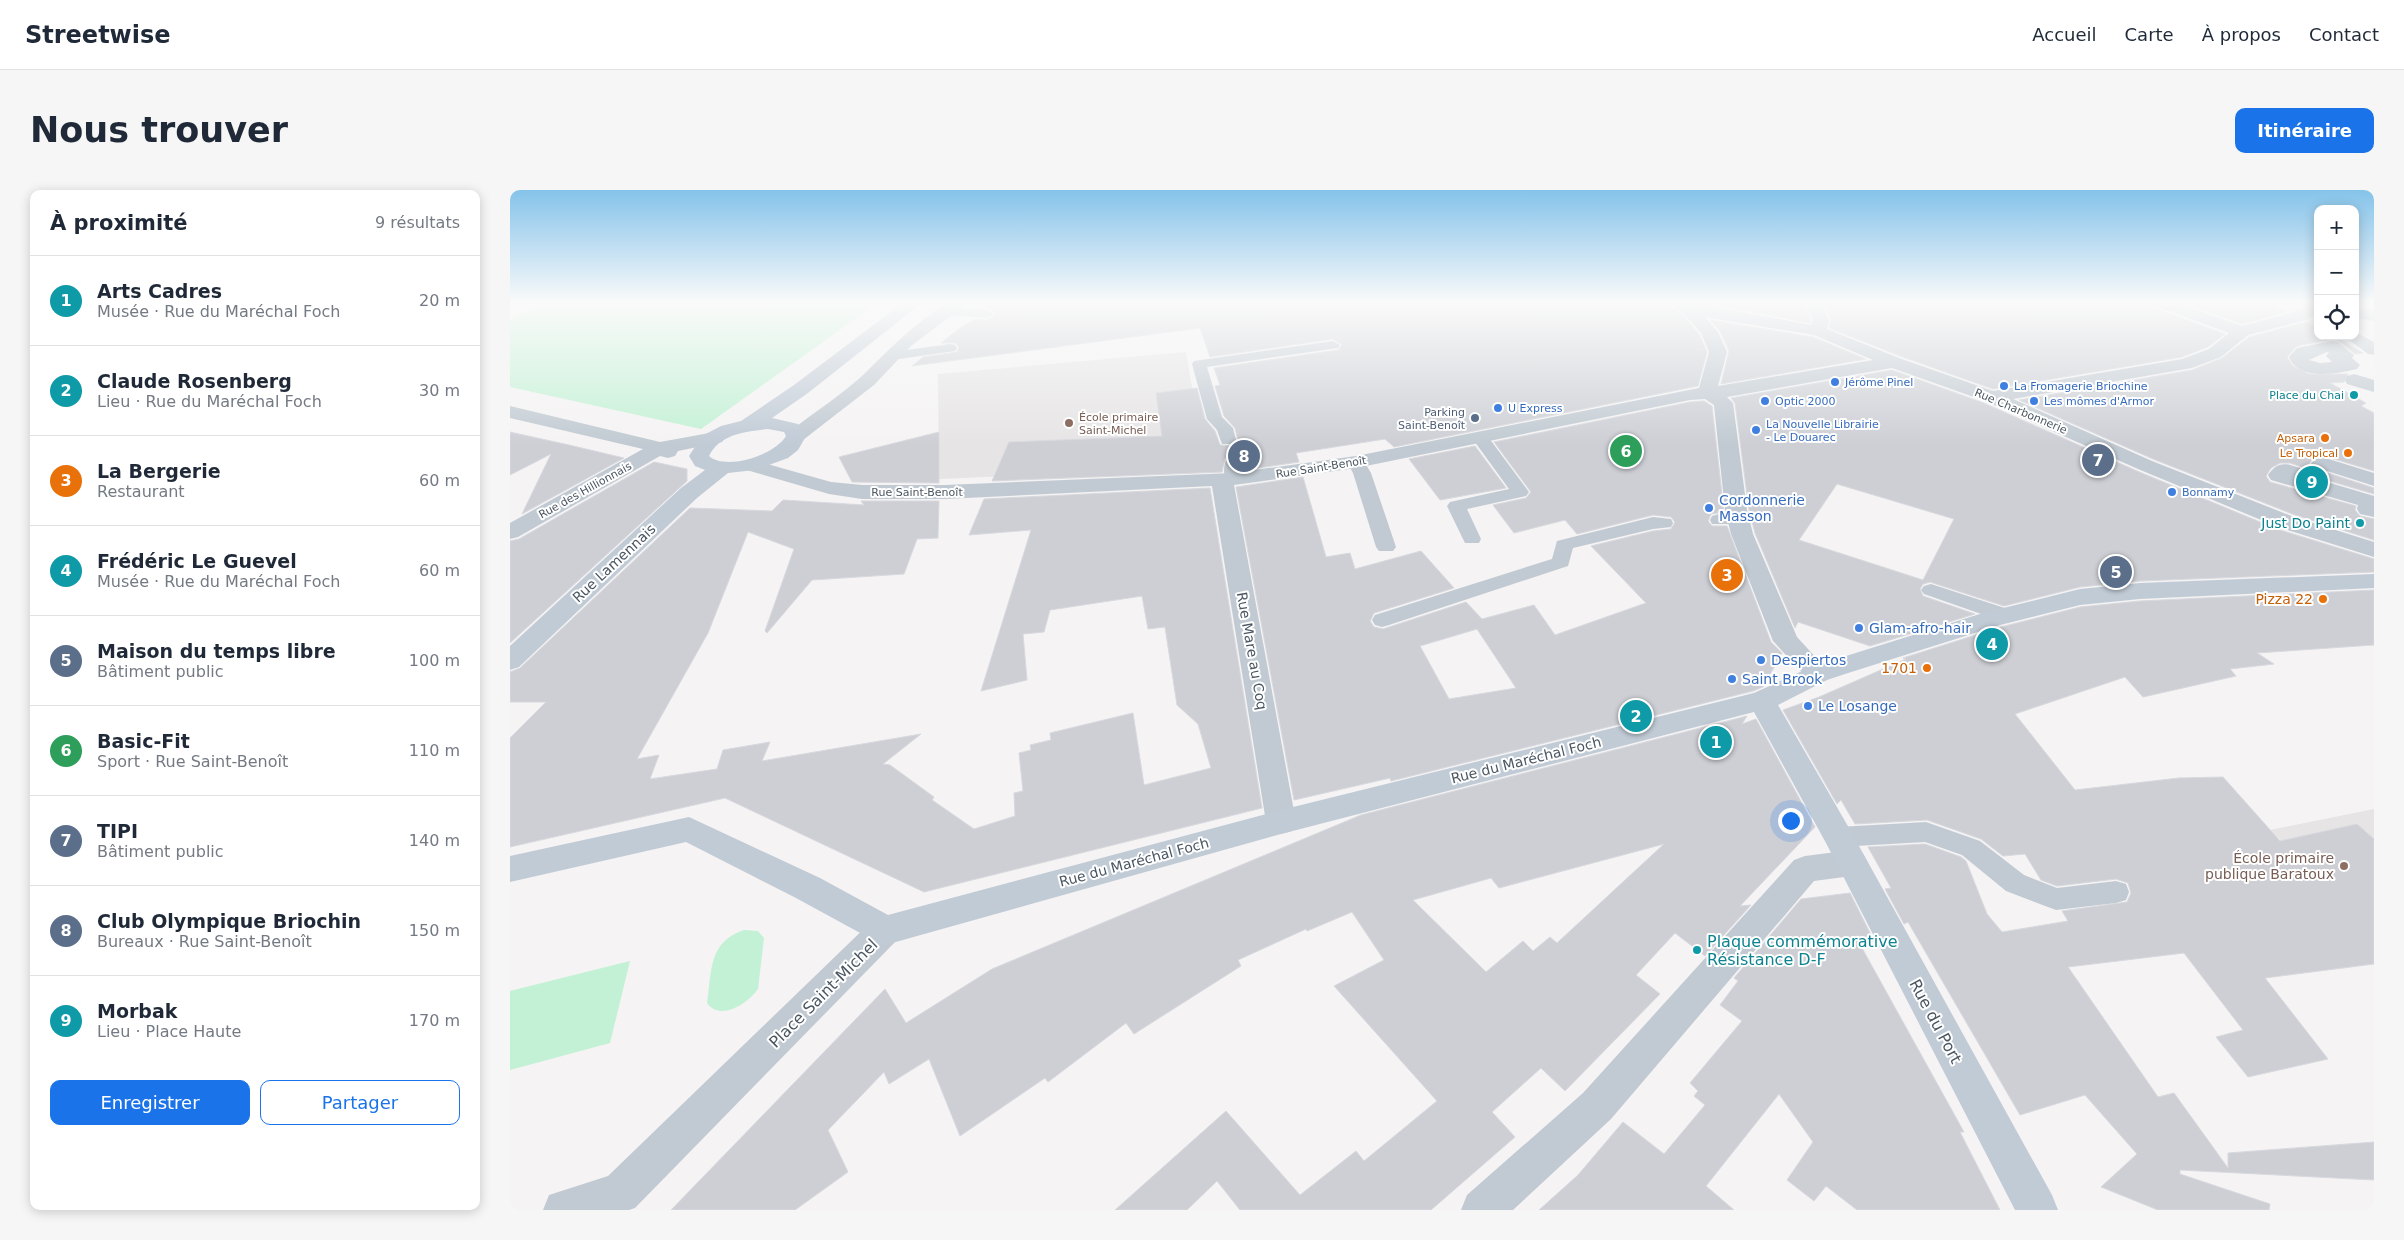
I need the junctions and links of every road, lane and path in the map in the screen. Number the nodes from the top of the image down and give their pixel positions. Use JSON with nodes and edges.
{"nodes":[{"id":1,"x":853,"y":350,"type":"edge"},
{"id":2,"x":898,"y":350,"type":"edge"},
{"id":3,"x":938,"y":350,"type":"edge"},
{"id":4,"x":1295,"y":350,"type":"edge"},
{"id":5,"x":1717,"y":350,"type":"edge"},
{"id":6,"x":1863,"y":350,"type":"edge"},
{"id":7,"x":2219,"y":350,"type":"edge"},
{"id":8,"x":892,"y":356,"type":"junction"},
{"id":9,"x":1893,"y":362,"type":"junction"},
{"id":10,"x":2353,"y":372,"type":"dead end"},
{"id":11,"x":801,"y":389,"type":"junction"},
{"id":12,"x":2373,"y":390,"type":"edge"},
{"id":13,"x":1710,"y":393,"type":"junction"},
{"id":14,"x":1992,"y":397,"type":"junction"},
{"id":15,"x":510,"y":412,"type":"edge"},
{"id":16,"x":777,"y":424,"type":"junction"},
{"id":17,"x":748,"y":425,"type":"junction"},
{"id":18,"x":1483,"y":432,"type":"junction"},
{"id":19,"x":796,"y":436,"type":"junction"},
{"id":20,"x":715,"y":438,"type":"junction"},
{"id":21,"x":1228,"y":440,"type":"dead end"},
{"id":22,"x":660,"y":448,"type":"junction"},
{"id":23,"x":783,"y":452,"type":"junction"},
{"id":24,"x":699,"y":456,"type":"junction"},
{"id":25,"x":1356,"y":462,"type":"junction"},
{"id":26,"x":750,"y":465,"type":"junction"},
{"id":27,"x":721,"y":468,"type":"junction"},
{"id":28,"x":1229,"y":474,"type":"junction"},
{"id":29,"x":2374,"y":480,"type":"edge"},
{"id":30,"x":807,"y":482,"type":"junction"},
{"id":31,"x":2374,"y":510,"type":"edge"},
{"id":32,"x":1664,"y":523,"type":"dead end"},
{"id":33,"x":510,"y":532,"type":"edge"},
{"id":34,"x":1472,"y":539,"type":"dead end"},
{"id":35,"x":1386,"y":547,"type":"dead end"},
{"id":36,"x":2374,"y":550,"type":"edge"},
{"id":37,"x":2374,"y":582,"type":"edge"},
{"id":38,"x":1931,"y":590,"type":"dead end"},
{"id":39,"x":2007,"y":616,"type":"junction"},
{"id":40,"x":1382,"y":620,"type":"dead end"},
{"id":41,"x":510,"y":660,"type":"edge"},
{"id":42,"x":1818,"y":674,"type":"junction"},
{"id":43,"x":1762,"y":701,"type":"junction"},
{"id":44,"x":1281,"y":822,"type":"junction"},
{"id":45,"x":1845,"y":850,"type":"junction"},
{"id":46,"x":510,"y":869,"type":"edge"},
{"id":47,"x":2116,"y":892,"type":"dead end"},
{"id":48,"x":886,"y":930,"type":"junction"},
{"id":49,"x":564,"y":1210,"type":"edge"},
{"id":50,"x":1482,"y":1210,"type":"edge"},
{"id":51,"x":2037,"y":1210,"type":"edge"}],
"edges":[{"from":1,"to":11,"type":"street"},
{"from":2,"to":8,"type":"street"},
{"from":3,"to":8,"type":"lane"},
{"from":4,"to":21,"type":"lane"},
{"from":5,"to":13,"type":"street"},
{"from":6,"to":9,"type":"street","name":"Rue Charbonnerie"},
{"from":7,"to":14,"type":"street"},
{"from":8,"to":19,"type":"street"},
{"from":9,"to":13,"type":"street","name":"Rue Saint-Benoît"},
{"from":9,"to":14,"type":"street","name":"Rue Charbonnerie"},
{"from":10,"to":12,"type":"street"},
{"from":11,"to":16,"type":"street"},
{"from":11,"to":17,"type":"street"},
{"from":13,"to":18,"type":"street","name":"Rue Saint-Benoît"},
{"from":13,"to":42,"type":"street"},
{"from":14,"to":36,"type":"street","name":"Rue Charbonnerie"},
{"from":15,"to":22,"type":"street"},
{"from":16,"to":17,"type":"street"},
{"from":16,"to":19,"type":"street"},
{"from":17,"to":20,"type":"street"},
{"from":18,"to":25,"type":"street","name":"Rue Saint-Benoît"},
{"from":18,"to":34,"type":"lane"},
{"from":19,"to":23,"type":"street"},
{"from":20,"to":22,"type":"street"},
{"from":20,"to":24,"type":"street"},
{"from":22,"to":24,"type":"street"},
{"from":22,"to":33,"type":"street","name":"Rue des Hillionnais"},
{"from":23,"to":26,"type":"street"},
{"from":23,"to":30,"type":"street","name":"Rue Saint-Benoît"},
{"from":24,"to":27,"type":"street"},
{"from":25,"to":28,"type":"street","name":"Rue Saint-Benoît"},
{"from":25,"to":35,"type":"lane"},
{"from":26,"to":27,"type":"street"},
{"from":26,"to":30,"type":"street","name":"Rue Saint-Benoît"},
{"from":27,"to":41,"type":"street","name":"Rue Lamennais"},
{"from":28,"to":30,"type":"street","name":"Rue Saint-Benoît"},
{"from":28,"to":44,"type":"street","name":"Rue Mare au Coq"},
{"from":29,"to":31,"type":"street"},
{"from":32,"to":40,"type":"lane"},
{"from":37,"to":39,"type":"street","name":"Rue du Maréchal Foch"},
{"from":38,"to":39,"type":"lane"},
{"from":39,"to":42,"type":"street","name":"Rue du Maréchal Foch"},
{"from":42,"to":43,"type":"street","name":"Rue du Maréchal Foch"},
{"from":43,"to":44,"type":"street","name":"Rue du Maréchal Foch"},
{"from":43,"to":45,"type":"street","name":"Rue du Port"},
{"from":44,"to":48,"type":"street","name":"Rue du Maréchal Foch"},
{"from":45,"to":47,"type":"lane"},
{"from":45,"to":50,"type":"street"},
{"from":45,"to":51,"type":"street","name":"Rue du Port"},
{"from":46,"to":48,"type":"street","name":"Place Saint-Michel"},
{"from":48,"to":49,"type":"street","name":"Place Saint-Michel"}]}
